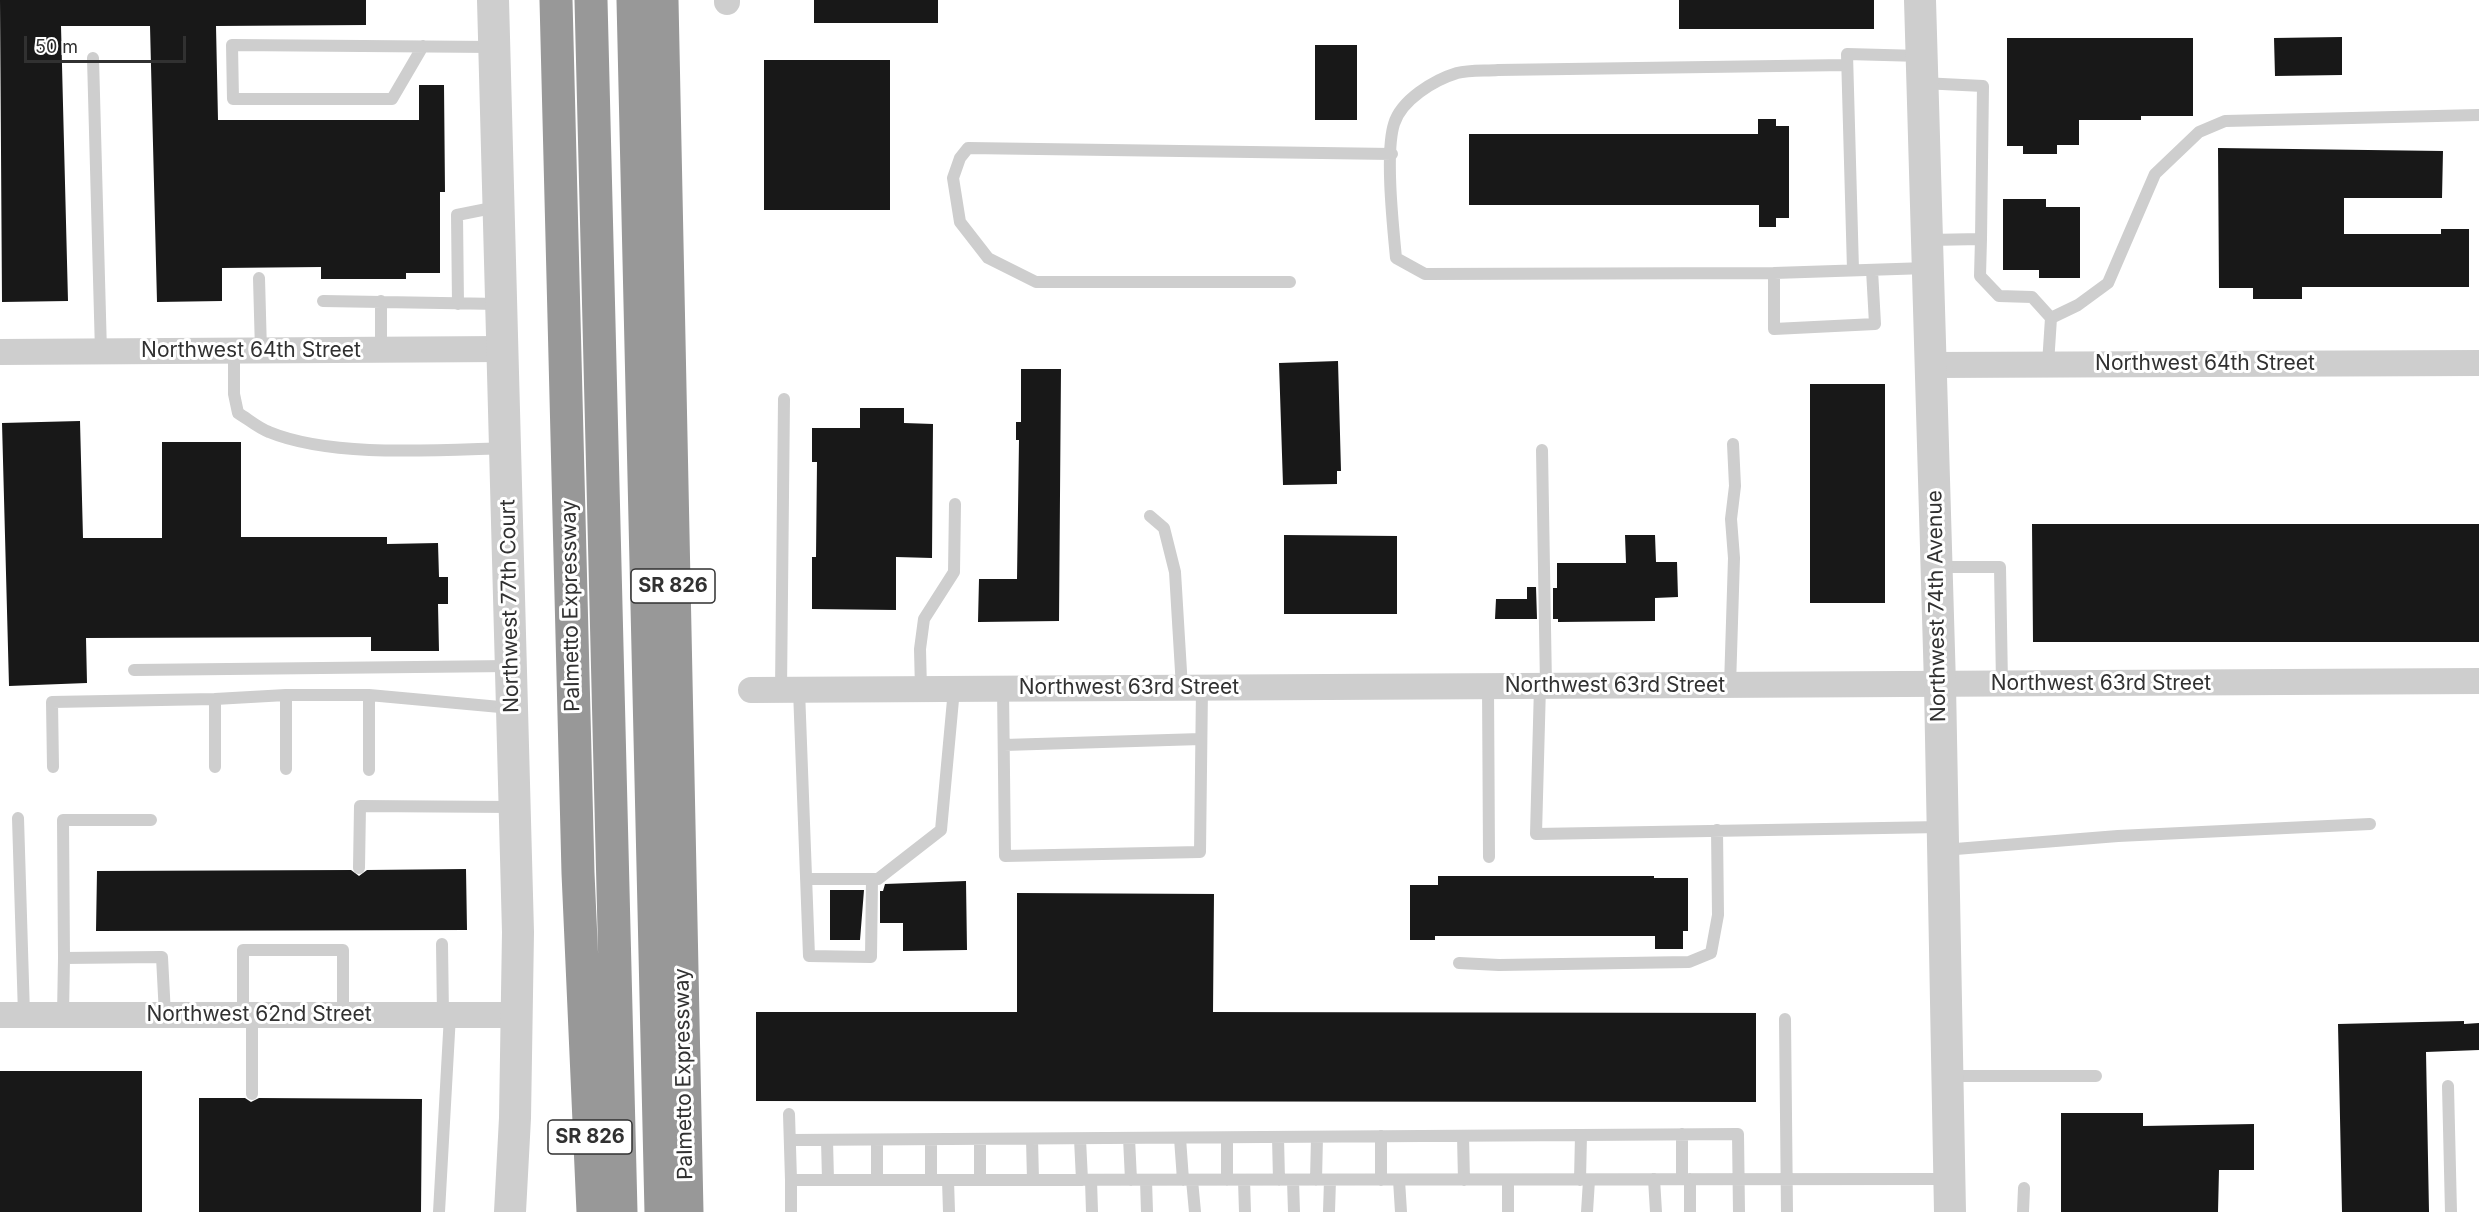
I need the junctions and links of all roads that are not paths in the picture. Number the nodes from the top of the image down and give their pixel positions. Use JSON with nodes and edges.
{"nodes":[{"id":1,"x":493,"y":0,"type":"edge"},
{"id":2,"x":556,"y":0,"type":"edge"},
{"id":3,"x":591,"y":0,"type":"edge"},
{"id":4,"x":633,"y":0,"type":"edge"},
{"id":5,"x":662,"y":0,"type":"edge"},
{"id":6,"x":1920,"y":0,"type":"edge"},
{"id":7,"x":423,"y":46,"type":"junction"},
{"id":8,"x":494,"y":46,"type":"junction"},
{"id":9,"x":93,"y":58,"type":"dead end"},
{"id":10,"x":1847,"y":65,"type":"junction"},
{"id":11,"x":1922,"y":70,"type":"junction"},
{"id":12,"x":2479,"y":115,"type":"edge"},
{"id":13,"x":1392,"y":154,"type":"junction"},
{"id":14,"x":497,"y":207,"type":"junction"},
{"id":15,"x":1981,"y":239,"type":"junction"},
{"id":16,"x":1927,"y":254,"type":"junction"},
{"id":17,"x":1853,"y":270,"type":"junction"},
{"id":18,"x":1872,"y":270,"type":"junction"},
{"id":19,"x":1774,"y":273,"type":"junction"},
{"id":20,"x":259,"y":278,"type":"dead end"},
{"id":21,"x":1290,"y":282,"type":"dead end"},
{"id":22,"x":323,"y":301,"type":"dead end"},
{"id":23,"x":381,"y":301,"type":"junction"},
{"id":24,"x":458,"y":304,"type":"junction"},
{"id":25,"x":501,"y":304,"type":"junction"},
{"id":26,"x":2051,"y":318,"type":"junction"},
{"id":27,"x":503,"y":349,"type":"junction"},
{"id":28,"x":381,"y":350,"type":"junction"},
{"id":29,"x":234,"y":351,"type":"junction"},
{"id":30,"x":261,"y":351,"type":"junction"},
{"id":31,"x":0,"y":352,"type":"edge"},
{"id":32,"x":101,"y":352,"type":"junction"},
{"id":33,"x":2479,"y":363,"type":"edge"},
{"id":34,"x":2048,"y":364,"type":"junction"},
{"id":35,"x":1931,"y":365,"type":"junction"},
{"id":36,"x":784,"y":399,"type":"dead end"},
{"id":37,"x":1733,"y":444,"type":"dead end"},
{"id":38,"x":506,"y":448,"type":"junction"},
{"id":39,"x":1542,"y":450,"type":"dead end"},
{"id":40,"x":955,"y":504,"type":"dead end"},
{"id":41,"x":1150,"y":516,"type":"dead end"},
{"id":42,"x":1936,"y":567,"type":"junction"},
{"id":43,"x":511,"y":666,"type":"junction"},
{"id":44,"x":134,"y":670,"type":"dead end"},
{"id":45,"x":2479,"y":681,"type":"edge"},
{"id":46,"x":2002,"y":684,"type":"junction"},
{"id":47,"x":1940,"y":685,"type":"junction"},
{"id":48,"x":1488,"y":686,"type":"junction"},
{"id":49,"x":1543,"y":686,"type":"junction"},
{"id":50,"x":1730,"y":686,"type":"junction"},
{"id":51,"x":1192,"y":688,"type":"junction"},
{"id":52,"x":954,"y":689,"type":"junction"},
{"id":53,"x":1003,"y":689,"type":"junction"},
{"id":54,"x":751,"y":690,"type":"dead end"},
{"id":55,"x":790,"y":690,"type":"junction"},
{"id":56,"x":921,"y":690,"type":"junction"},
{"id":57,"x":286,"y":695,"type":"junction"},
{"id":58,"x":369,"y":695,"type":"junction"},
{"id":59,"x":215,"y":699,"type":"junction"},
{"id":60,"x":512,"y":708,"type":"junction"},
{"id":61,"x":1201,"y":739,"type":"junction"},
{"id":62,"x":1004,"y":745,"type":"junction"},
{"id":63,"x":53,"y":767,"type":"dead end"},
{"id":64,"x":215,"y":767,"type":"dead end"},
{"id":65,"x":286,"y":769,"type":"dead end"},
{"id":66,"x":369,"y":770,"type":"dead end"},
{"id":67,"x":514,"y":807,"type":"junction"},
{"id":68,"x":18,"y":818,"type":"dead end"},
{"id":69,"x":151,"y":820,"type":"dead end"},
{"id":70,"x":2370,"y":824,"type":"dead end"},
{"id":71,"x":1717,"y":830,"type":"junction"},
{"id":72,"x":1942,"y":839,"type":"junction"},
{"id":73,"x":1489,"y":858,"type":"dead end"},
{"id":74,"x":359,"y":868,"type":"dead end"},
{"id":75,"x":806,"y":879,"type":"junction"},
{"id":76,"x":872,"y":879,"type":"junction"},
{"id":77,"x":442,"y":944,"type":"dead end"},
{"id":78,"x":64,"y":958,"type":"junction"},
{"id":79,"x":1459,"y":963,"type":"dead end"},
{"id":80,"x":12,"y":1015,"type":"edge"},
{"id":81,"x":63,"y":1015,"type":"junction"},
{"id":82,"x":165,"y":1015,"type":"junction"},
{"id":83,"x":248,"y":1015,"type":"junction"},
{"id":84,"x":343,"y":1015,"type":"junction"},
{"id":85,"x":446,"y":1015,"type":"junction"},
{"id":86,"x":517,"y":1015,"type":"junction"},
{"id":87,"x":1785,"y":1019,"type":"dead end"},
{"id":88,"x":586,"y":1063,"type":"junction"},
{"id":89,"x":1947,"y":1076,"type":"junction"},
{"id":90,"x":2096,"y":1076,"type":"dead end"},
{"id":91,"x":2448,"y":1086,"type":"dead end"},
{"id":92,"x":252,"y":1094,"type":"dead end"},
{"id":93,"x":789,"y":1114,"type":"dead end"},
{"id":94,"x":1682,"y":1134,"type":"junction"},
{"id":95,"x":1581,"y":1135,"type":"junction"},
{"id":96,"x":1381,"y":1136,"type":"junction"},
{"id":97,"x":1463,"y":1136,"type":"junction"},
{"id":98,"x":1278,"y":1137,"type":"junction"},
{"id":99,"x":1317,"y":1137,"type":"junction"},
{"id":100,"x":1129,"y":1138,"type":"junction"},
{"id":101,"x":1180,"y":1138,"type":"junction"},
{"id":102,"x":1227,"y":1138,"type":"junction"},
{"id":103,"x":980,"y":1139,"type":"junction"},
{"id":104,"x":1032,"y":1139,"type":"junction"},
{"id":105,"x":1080,"y":1139,"type":"junction"},
{"id":106,"x":790,"y":1140,"type":"junction"},
{"id":107,"x":827,"y":1140,"type":"junction"},
{"id":108,"x":877,"y":1140,"type":"junction"},
{"id":109,"x":931,"y":1140,"type":"junction"},
{"id":110,"x":687,"y":1171,"type":"junction"},
{"id":111,"x":1654,"y":1179,"type":"junction"},
{"id":112,"x":1686,"y":1179,"type":"junction"},
{"id":113,"x":1739,"y":1179,"type":"junction"},
{"id":114,"x":1786,"y":1179,"type":"junction"},
{"id":115,"x":1949,"y":1179,"type":"junction"},
{"id":116,"x":791,"y":1180,"type":"junction"},
{"id":117,"x":828,"y":1180,"type":"junction"},
{"id":118,"x":877,"y":1180,"type":"junction"},
{"id":119,"x":931,"y":1180,"type":"junction"},
{"id":120,"x":948,"y":1180,"type":"junction"},
{"id":121,"x":980,"y":1180,"type":"junction"},
{"id":122,"x":1033,"y":1180,"type":"junction"},
{"id":123,"x":1086,"y":1180,"type":"junction"},
{"id":124,"x":1131,"y":1180,"type":"junction"},
{"id":125,"x":1146,"y":1180,"type":"junction"},
{"id":126,"x":1188,"y":1180,"type":"junction"},
{"id":127,"x":1227,"y":1180,"type":"junction"},
{"id":128,"x":1244,"y":1180,"type":"junction"},
{"id":129,"x":1279,"y":1180,"type":"junction"},
{"id":130,"x":1293,"y":1180,"type":"junction"},
{"id":131,"x":1316,"y":1180,"type":"junction"},
{"id":132,"x":1330,"y":1180,"type":"junction"},
{"id":133,"x":1381,"y":1180,"type":"junction"},
{"id":134,"x":1399,"y":1180,"type":"junction"},
{"id":135,"x":1464,"y":1180,"type":"junction"},
{"id":136,"x":1508,"y":1180,"type":"junction"},
{"id":137,"x":1584,"y":1180,"type":"junction"},
{"id":138,"x":2024,"y":1188,"type":"dead end"},
{"id":139,"x":439,"y":1212,"type":"edge"},
{"id":140,"x":510,"y":1212,"type":"edge"},
{"id":141,"x":570,"y":1212,"type":"edge"},
{"id":142,"x":593,"y":1212,"type":"edge"},
{"id":143,"x":621,"y":1212,"type":"edge"},
{"id":144,"x":661,"y":1212,"type":"edge"},
{"id":145,"x":687,"y":1212,"type":"edge"},
{"id":146,"x":696,"y":1212,"type":"edge"},
{"id":147,"x":791,"y":1212,"type":"edge"},
{"id":148,"x":949,"y":1212,"type":"edge"},
{"id":149,"x":1092,"y":1212,"type":"edge"},
{"id":150,"x":1147,"y":1212,"type":"edge"},
{"id":151,"x":1196,"y":1212,"type":"edge"},
{"id":152,"x":1245,"y":1212,"type":"edge"},
{"id":153,"x":1294,"y":1212,"type":"edge"},
{"id":154,"x":1329,"y":1212,"type":"edge"},
{"id":155,"x":1401,"y":1212,"type":"edge"},
{"id":156,"x":1508,"y":1212,"type":"edge"},
{"id":157,"x":1587,"y":1212,"type":"edge"},
{"id":158,"x":1656,"y":1212,"type":"edge"},
{"id":159,"x":1690,"y":1212,"type":"edge"},
{"id":160,"x":1739,"y":1212,"type":"edge"},
{"id":161,"x":1788,"y":1212,"type":"edge"},
{"id":162,"x":1950,"y":1212,"type":"edge"},
{"id":163,"x":2024,"y":1212,"type":"edge"},
{"id":164,"x":2451,"y":1212,"type":"edge"}],
"edges":[{"from":1,"to":8,"type":"street","name":"Northwest 77th Court"},
{"from":2,"to":88,"type":"highway","name":"Palmetto Expressway","number":"SR 826"},
{"from":3,"to":143,"type":"highway"},
{"from":4,"to":144,"type":"highway"},
{"from":5,"to":110,"type":"highway","name":"Palmetto Expressway","number":"SR 826"},
{"from":6,"to":11,"type":"street","name":"Northwest 74th Avenue"},
{"from":7,"to":7,"type":"lane"},
{"from":7,"to":8,"type":"lane"},
{"from":8,"to":14,"type":"street","name":"Northwest 77th Court"},
{"from":9,"to":32,"type":"lane"},
{"from":10,"to":11,"type":"lane"},
{"from":10,"to":13,"type":"lane"},
{"from":10,"to":17,"type":"lane"},
{"from":11,"to":15,"type":"lane"},
{"from":11,"to":16,"type":"street","name":"Northwest 74th Avenue"},
{"from":12,"to":26,"type":"lane"},
{"from":13,"to":19,"type":"lane"},
{"from":13,"to":21,"type":"lane"},
{"from":14,"to":24,"type":"lane"},
{"from":14,"to":25,"type":"street","name":"Northwest 77th Court"},
{"from":15,"to":16,"type":"lane"},
{"from":15,"to":26,"type":"lane"},
{"from":16,"to":18,"type":"lane"},
{"from":16,"to":35,"type":"street","name":"Northwest 74th Avenue"},
{"from":17,"to":18,"type":"lane"},
{"from":17,"to":19,"type":"lane"},
{"from":18,"to":19,"type":"lane"},
{"from":20,"to":30,"type":"lane"},
{"from":22,"to":23,"type":"lane"},
{"from":23,"to":24,"type":"lane"},
{"from":23,"to":28,"type":"lane"},
{"from":24,"to":25,"type":"lane"},
{"from":25,"to":27,"type":"street","name":"Northwest 77th Court"},
{"from":26,"to":34,"type":"lane"},
{"from":27,"to":28,"type":"street","name":"Northwest 64th Street"},
{"from":27,"to":38,"type":"street","name":"Northwest 77th Court"},
{"from":28,"to":30,"type":"street","name":"Northwest 64th Street"},
{"from":29,"to":30,"type":"street","name":"Northwest 64th Street"},
{"from":29,"to":32,"type":"street","name":"Northwest 64th Street"},
{"from":29,"to":38,"type":"lane"},
{"from":31,"to":32,"type":"street","name":"Northwest 64th Street"},
{"from":33,"to":34,"type":"street","name":"Northwest 64th Street"},
{"from":34,"to":35,"type":"street","name":"Northwest 64th Street"},
{"from":35,"to":42,"type":"street","name":"Northwest 74th Avenue"},
{"from":36,"to":55,"type":"lane"},
{"from":37,"to":50,"type":"lane"},
{"from":38,"to":43,"type":"street","name":"Northwest 77th Court"},
{"from":39,"to":49,"type":"lane"},
{"from":40,"to":56,"type":"lane"},
{"from":41,"to":51,"type":"lane"},
{"from":42,"to":46,"type":"lane"},
{"from":42,"to":47,"type":"street","name":"Northwest 74th Avenue"},
{"from":43,"to":44,"type":"lane"},
{"from":43,"to":60,"type":"street","name":"Northwest 77th Court"},
{"from":45,"to":46,"type":"street","name":"Northwest 63rd Street"},
{"from":46,"to":47,"type":"street","name":"Northwest 63rd Street"},
{"from":47,"to":50,"type":"street","name":"Northwest 63rd Street"},
{"from":47,"to":72,"type":"street","name":"Northwest 74th Avenue"},
{"from":48,"to":49,"type":"street","name":"Northwest 63rd Street"},
{"from":48,"to":51,"type":"street","name":"Northwest 63rd Street"},
{"from":48,"to":73,"type":"lane"},
{"from":49,"to":50,"type":"street","name":"Northwest 63rd Street"},
{"from":49,"to":71,"type":"lane"},
{"from":51,"to":53,"type":"street","name":"Northwest 63rd Street"},
{"from":51,"to":61,"type":"lane"},
{"from":52,"to":53,"type":"street","name":"Northwest 63rd Street"},
{"from":52,"to":56,"type":"street","name":"Northwest 63rd Street"},
{"from":52,"to":76,"type":"lane"},
{"from":53,"to":62,"type":"lane"},
{"from":54,"to":55,"type":"street","name":"Northwest 63rd Street"},
{"from":55,"to":56,"type":"street","name":"Northwest 63rd Street"},
{"from":55,"to":75,"type":"lane"},
{"from":57,"to":58,"type":"lane"},
{"from":57,"to":59,"type":"lane"},
{"from":57,"to":65,"type":"lane"},
{"from":58,"to":60,"type":"lane"},
{"from":58,"to":66,"type":"lane"},
{"from":59,"to":63,"type":"lane"},
{"from":59,"to":64,"type":"lane"},
{"from":60,"to":67,"type":"street","name":"Northwest 77th Court"},
{"from":61,"to":62,"type":"lane"},
{"from":61,"to":62,"type":"lane"},
{"from":67,"to":74,"type":"lane"},
{"from":67,"to":86,"type":"street","name":"Northwest 77th Court"},
{"from":68,"to":80,"type":"lane"},
{"from":69,"to":78,"type":"lane"},
{"from":70,"to":72,"type":"lane"},
{"from":71,"to":72,"type":"lane"},
{"from":71,"to":79,"type":"lane"},
{"from":72,"to":89,"type":"street","name":"Northwest 74th Avenue"},
{"from":75,"to":76,"type":"lane"},
{"from":75,"to":76,"type":"lane"},
{"from":77,"to":85,"type":"lane"},
{"from":78,"to":81,"type":"lane"},
{"from":78,"to":82,"type":"lane"},
{"from":80,"to":81,"type":"street","name":"Northwest 62nd Street"},
{"from":81,"to":82,"type":"street","name":"Northwest 62nd Street"},
{"from":82,"to":83,"type":"street","name":"Northwest 62nd Street"},
{"from":83,"to":84,"type":"street","name":"Northwest 62nd Street"},
{"from":83,"to":84,"type":"lane"},
{"from":83,"to":92,"type":"lane"},
{"from":84,"to":85,"type":"street","name":"Northwest 62nd Street"},
{"from":85,"to":86,"type":"street","name":"Northwest 62nd Street"},
{"from":85,"to":139,"type":"lane"},
{"from":86,"to":140,"type":"street","name":"Northwest 77th Court"},
{"from":87,"to":114,"type":"lane"},
{"from":88,"to":141,"type":"highway"},
{"from":88,"to":142,"type":"highway","name":"Palmetto Expressway","number":"SR 826"},
{"from":89,"to":90,"type":"lane"},
{"from":89,"to":115,"type":"street","name":"Northwest 74th Avenue"},
{"from":91,"to":164,"type":"lane"},
{"from":93,"to":106,"type":"lane"},
{"from":94,"to":95,"type":"lane"},
{"from":94,"to":112,"type":"lane"},
{"from":94,"to":113,"type":"lane"},
{"from":95,"to":97,"type":"lane"},
{"from":95,"to":137,"type":"lane"},
{"from":96,"to":97,"type":"lane"},
{"from":96,"to":99,"type":"lane"},
{"from":96,"to":133,"type":"lane"},
{"from":97,"to":135,"type":"lane"},
{"from":98,"to":99,"type":"lane"},
{"from":98,"to":102,"type":"lane"},
{"from":98,"to":129,"type":"lane"},
{"from":99,"to":131,"type":"lane"},
{"from":100,"to":101,"type":"lane"},
{"from":100,"to":105,"type":"lane"},
{"from":100,"to":124,"type":"lane"},
{"from":101,"to":102,"type":"lane"},
{"from":101,"to":126,"type":"lane"},
{"from":102,"to":127,"type":"lane"},
{"from":103,"to":104,"type":"lane"},
{"from":103,"to":109,"type":"lane"},
{"from":103,"to":121,"type":"lane"},
{"from":104,"to":105,"type":"lane"},
{"from":104,"to":122,"type":"lane"},
{"from":105,"to":123,"type":"lane"},
{"from":106,"to":107,"type":"lane"},
{"from":106,"to":116,"type":"lane"},
{"from":107,"to":108,"type":"lane"},
{"from":107,"to":117,"type":"lane"},
{"from":108,"to":109,"type":"lane"},
{"from":108,"to":118,"type":"lane"},
{"from":109,"to":119,"type":"lane"},
{"from":110,"to":145,"type":"highway","name":"Palmetto Expressway","number":"SR 826"},
{"from":110,"to":146,"type":"highway"},
{"from":111,"to":112,"type":"lane"},
{"from":111,"to":137,"type":"lane"},
{"from":111,"to":158,"type":"lane"},
{"from":112,"to":113,"type":"lane"},
{"from":112,"to":159,"type":"lane"},
{"from":113,"to":114,"type":"lane"},
{"from":113,"to":160,"type":"lane"},
{"from":114,"to":115,"type":"lane"},
{"from":114,"to":161,"type":"lane"},
{"from":115,"to":162,"type":"street","name":"Northwest 74th Avenue"},
{"from":116,"to":117,"type":"lane"},
{"from":116,"to":147,"type":"lane"},
{"from":117,"to":118,"type":"lane"},
{"from":118,"to":119,"type":"lane"},
{"from":119,"to":120,"type":"lane"},
{"from":120,"to":121,"type":"lane"},
{"from":120,"to":148,"type":"lane"},
{"from":121,"to":122,"type":"lane"},
{"from":122,"to":123,"type":"lane"},
{"from":123,"to":124,"type":"lane"},
{"from":123,"to":149,"type":"lane"},
{"from":124,"to":125,"type":"lane"},
{"from":125,"to":126,"type":"lane"},
{"from":125,"to":150,"type":"lane"},
{"from":126,"to":127,"type":"lane"},
{"from":126,"to":151,"type":"lane"},
{"from":127,"to":128,"type":"lane"},
{"from":128,"to":129,"type":"lane"},
{"from":128,"to":152,"type":"lane"},
{"from":129,"to":130,"type":"lane"},
{"from":130,"to":131,"type":"lane"},
{"from":130,"to":153,"type":"lane"},
{"from":131,"to":132,"type":"lane"},
{"from":132,"to":133,"type":"lane"},
{"from":132,"to":154,"type":"lane"},
{"from":133,"to":134,"type":"lane"},
{"from":134,"to":135,"type":"lane"},
{"from":134,"to":155,"type":"lane"},
{"from":135,"to":136,"type":"lane"},
{"from":136,"to":137,"type":"lane"},
{"from":136,"to":156,"type":"lane"},
{"from":137,"to":157,"type":"lane"},
{"from":138,"to":163,"type":"lane"}]}
